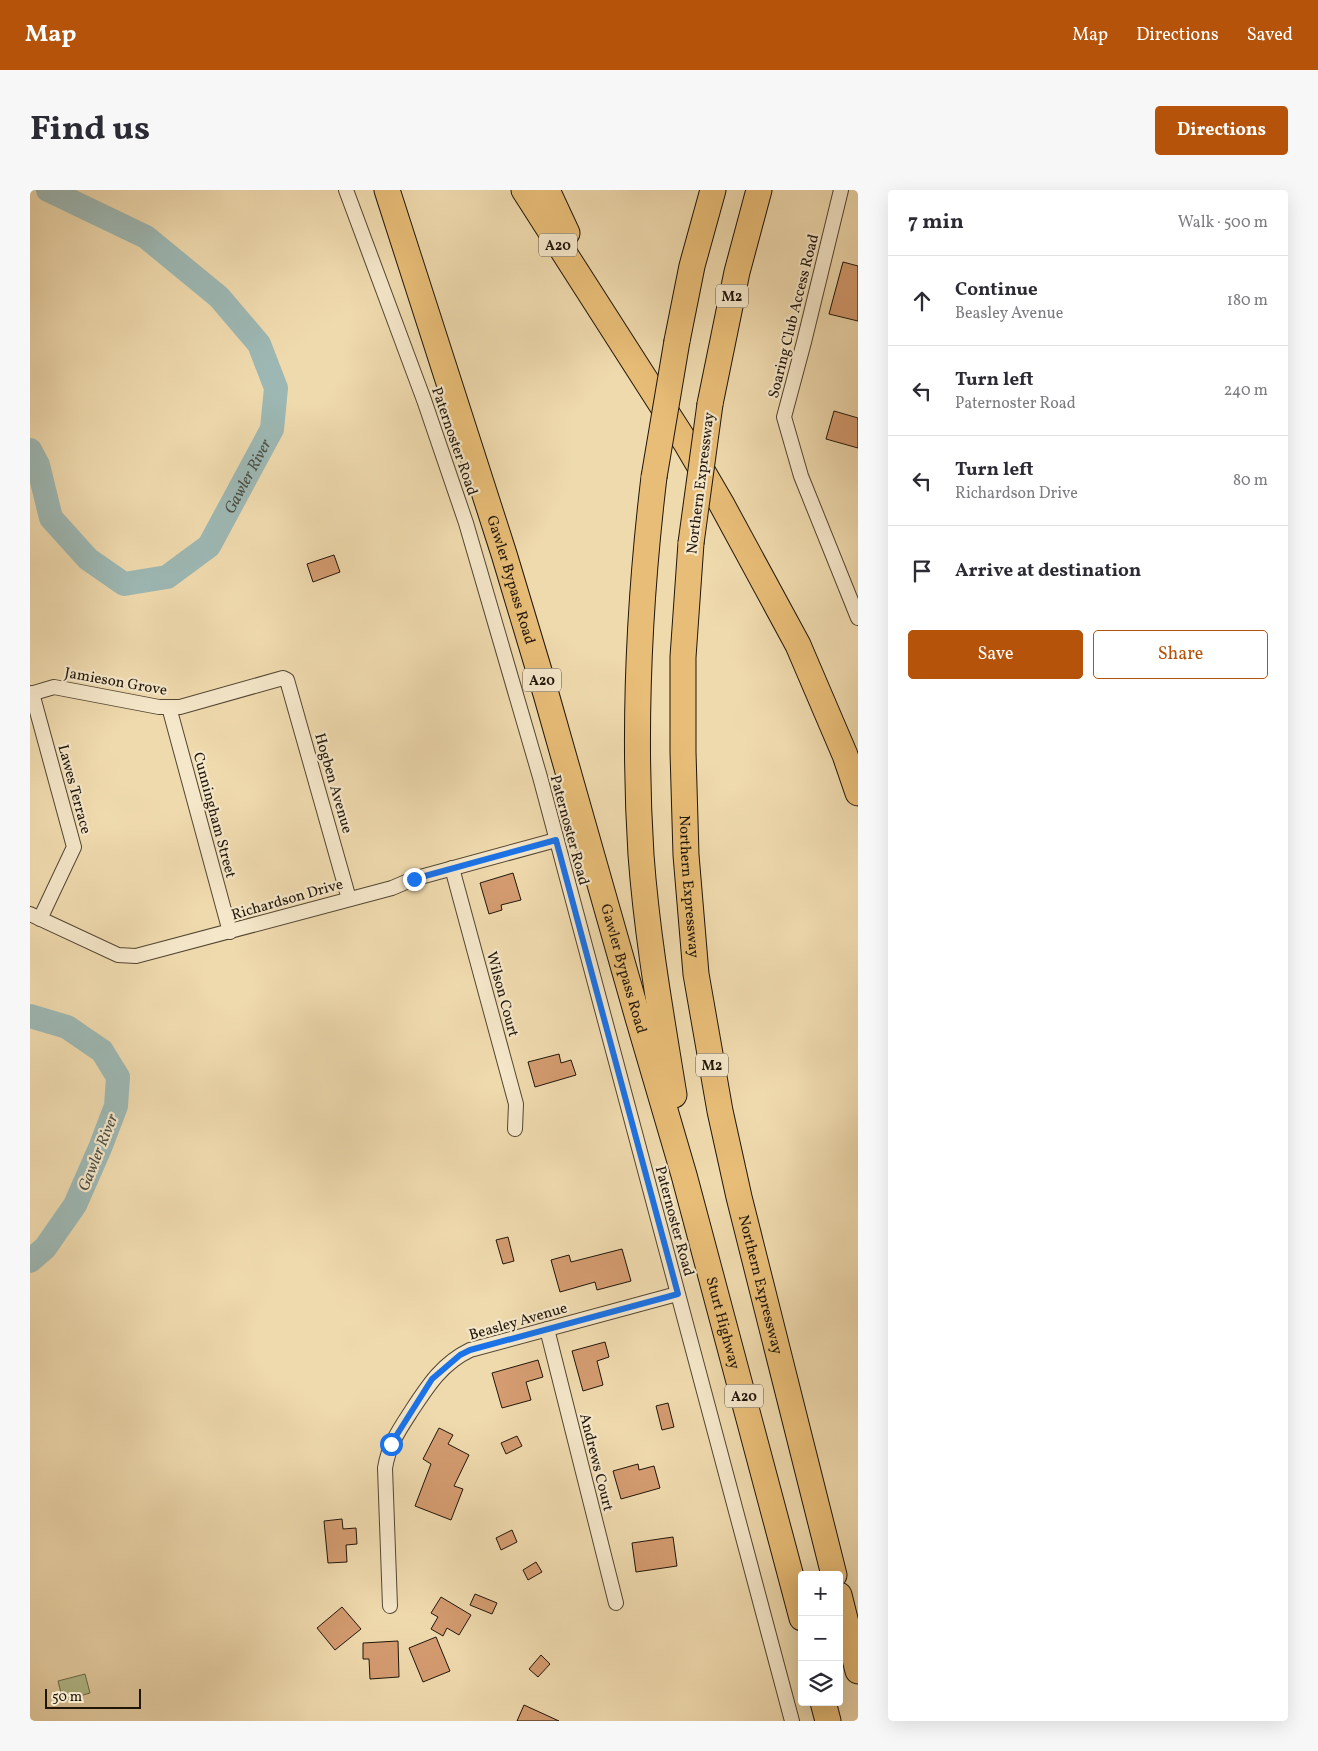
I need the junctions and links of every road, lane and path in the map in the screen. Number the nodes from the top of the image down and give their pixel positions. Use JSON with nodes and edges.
{"nodes":[{"id":1,"x":346,"y":190,"type":"edge"},
{"id":2,"x":387,"y":190,"type":"edge"},
{"id":3,"x":524,"y":190,"type":"edge"},
{"id":4,"x":547,"y":190,"type":"edge"},
{"id":5,"x":713,"y":190,"type":"edge"},
{"id":6,"x":759,"y":190,"type":"edge"},
{"id":7,"x":841,"y":190,"type":"edge"},
{"id":8,"x":594,"y":299,"type":"junction"},
{"id":9,"x":858,"y":618,"type":"edge"},
{"id":10,"x":284,"y":678,"type":"joint"},
{"id":11,"x":31,"y":693,"type":"edge"},
{"id":12,"x":169,"y":706,"type":"junction"},
{"id":13,"x":858,"y":792,"type":"edge"},
{"id":14,"x":556,"y":840,"type":"junction"},
{"id":15,"x":452,"y":868,"type":"junction"},
{"id":16,"x":349,"y":899,"type":"junction"},
{"id":17,"x":35,"y":916,"type":"edge"},
{"id":18,"x":230,"y":932,"type":"junction"},
{"id":19,"x":515,"y":1129,"type":"dead end"},
{"id":20,"x":684,"y":1174,"type":"junction"},
{"id":21,"x":678,"y":1294,"type":"junction"},
{"id":22,"x":547,"y":1328,"type":"junction"},
{"id":23,"x":833,"y":1571,"type":"edge"},
{"id":24,"x":616,"y":1603,"type":"dead end"},
{"id":25,"x":390,"y":1606,"type":"dead end"},
{"id":26,"x":843,"y":1611,"type":"edge"},
{"id":27,"x":801,"y":1616,"type":"edge"},
{"id":28,"x":858,"y":1671,"type":"edge"},
{"id":29,"x":824,"y":1706,"type":"edge"},
{"id":30,"x":792,"y":1721,"type":"edge"},
{"id":31,"x":828,"y":1721,"type":"edge"}],
"edges":[{"from":1,"to":14,"type":"street","name":"Paternoster Road"},
{"from":2,"to":20,"type":"highway","name":"Gawler Bypass Road","number":"A20"},
{"from":3,"to":8,"type":"highway","number":"A20"},
{"from":4,"to":8,"type":"highway"},
{"from":5,"to":20,"type":"highway","bridge":true},
{"from":6,"to":23,"type":"highway","name":"Northern Expressway","number":"M2","bridge":true},
{"from":7,"to":9,"type":"street","name":"Soaring Club Access Road"},
{"from":8,"to":13,"type":"highway","number":"A20"},
{"from":10,"to":12,"type":"street","name":"Jamieson Grove"},
{"from":10,"to":16,"type":"street","name":"Hogben Avenue"},
{"from":11,"to":12,"type":"street","name":"Jamieson Grove"},
{"from":11,"to":17,"type":"street","name":"Lawes Terrace"},
{"from":12,"to":18,"type":"street","name":"Cunningham Street"},
{"from":14,"to":15,"type":"street","name":"Richardson Drive"},
{"from":14,"to":21,"type":"street","name":"Paternoster Road"},
{"from":15,"to":16,"type":"street","name":"Richardson Drive"},
{"from":15,"to":19,"type":"street","name":"Wilson Court"},
{"from":16,"to":18,"type":"street","name":"Richardson Drive"},
{"from":17,"to":18,"type":"street","name":"Richardson Drive"},
{"from":20,"to":27,"type":"highway","name":"Sturt Highway","number":"A20"},
{"from":21,"to":22,"type":"street","name":"Beasley Avenue"},
{"from":21,"to":30,"type":"street","name":"Paternoster Road"},
{"from":22,"to":24,"type":"street","name":"Andrews Court"},
{"from":22,"to":25,"type":"street","name":"Beasley Avenue"},
{"from":26,"to":28,"type":"highway"},
{"from":29,"to":31,"type":"highway"}]}
